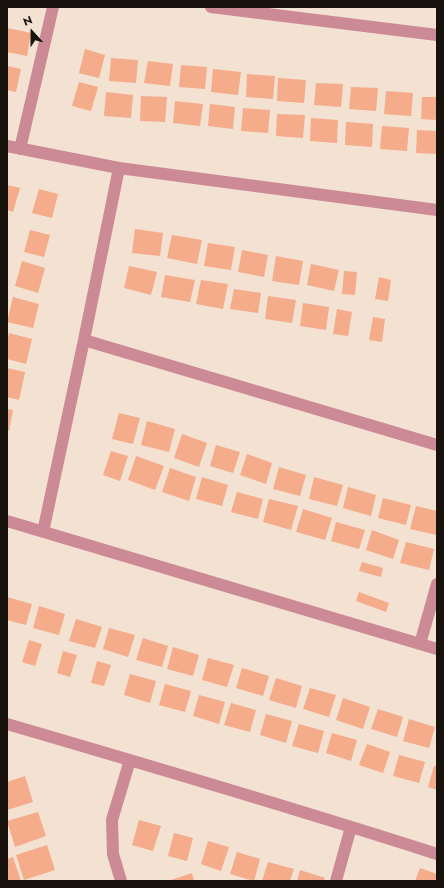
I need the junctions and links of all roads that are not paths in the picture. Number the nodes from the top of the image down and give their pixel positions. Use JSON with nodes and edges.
{"nodes":[{"id":1,"x":53,"y":7,"type":"edge"},
{"id":2,"x":211,"y":7,"type":"edge"},
{"id":3,"x":242,"y":9,"type":"edge"},
{"id":4,"x":437,"y":35,"type":"edge"},
{"id":5,"x":7,"y":146,"type":"edge"},
{"id":6,"x":20,"y":149,"type":"junction"},
{"id":7,"x":119,"y":168,"type":"junction"},
{"id":8,"x":437,"y":210,"type":"edge"},
{"id":9,"x":84,"y":340,"type":"junction"},
{"id":10,"x":437,"y":446,"type":"edge"},
{"id":11,"x":7,"y":521,"type":"edge"},
{"id":12,"x":43,"y":532,"type":"junction"},
{"id":13,"x":437,"y":584,"type":"edge"},
{"id":14,"x":420,"y":644,"type":"junction"},
{"id":15,"x":437,"y":649,"type":"edge"},
{"id":16,"x":7,"y":724,"type":"edge"},
{"id":17,"x":130,"y":760,"type":"junction"},
{"id":18,"x":351,"y":827,"type":"junction"},
{"id":19,"x":437,"y":854,"type":"edge"},
{"id":20,"x":121,"y":881,"type":"edge"},
{"id":21,"x":336,"y":881,"type":"edge"}],
"edges":[{"from":1,"to":6,"type":"street"},
{"from":2,"to":3,"type":"street"},
{"from":3,"to":4,"type":"street"},
{"from":5,"to":6,"type":"street"},
{"from":6,"to":7,"type":"street"},
{"from":7,"to":8,"type":"street"},
{"from":7,"to":9,"type":"street"},
{"from":9,"to":10,"type":"street"},
{"from":9,"to":12,"type":"street"},
{"from":11,"to":12,"type":"street"},
{"from":12,"to":14,"type":"street"},
{"from":13,"to":14,"type":"street"},
{"from":14,"to":15,"type":"street"},
{"from":16,"to":17,"type":"street"},
{"from":17,"to":18,"type":"street"},
{"from":17,"to":20,"type":"street"},
{"from":18,"to":19,"type":"street"},
{"from":18,"to":21,"type":"street"}]}
